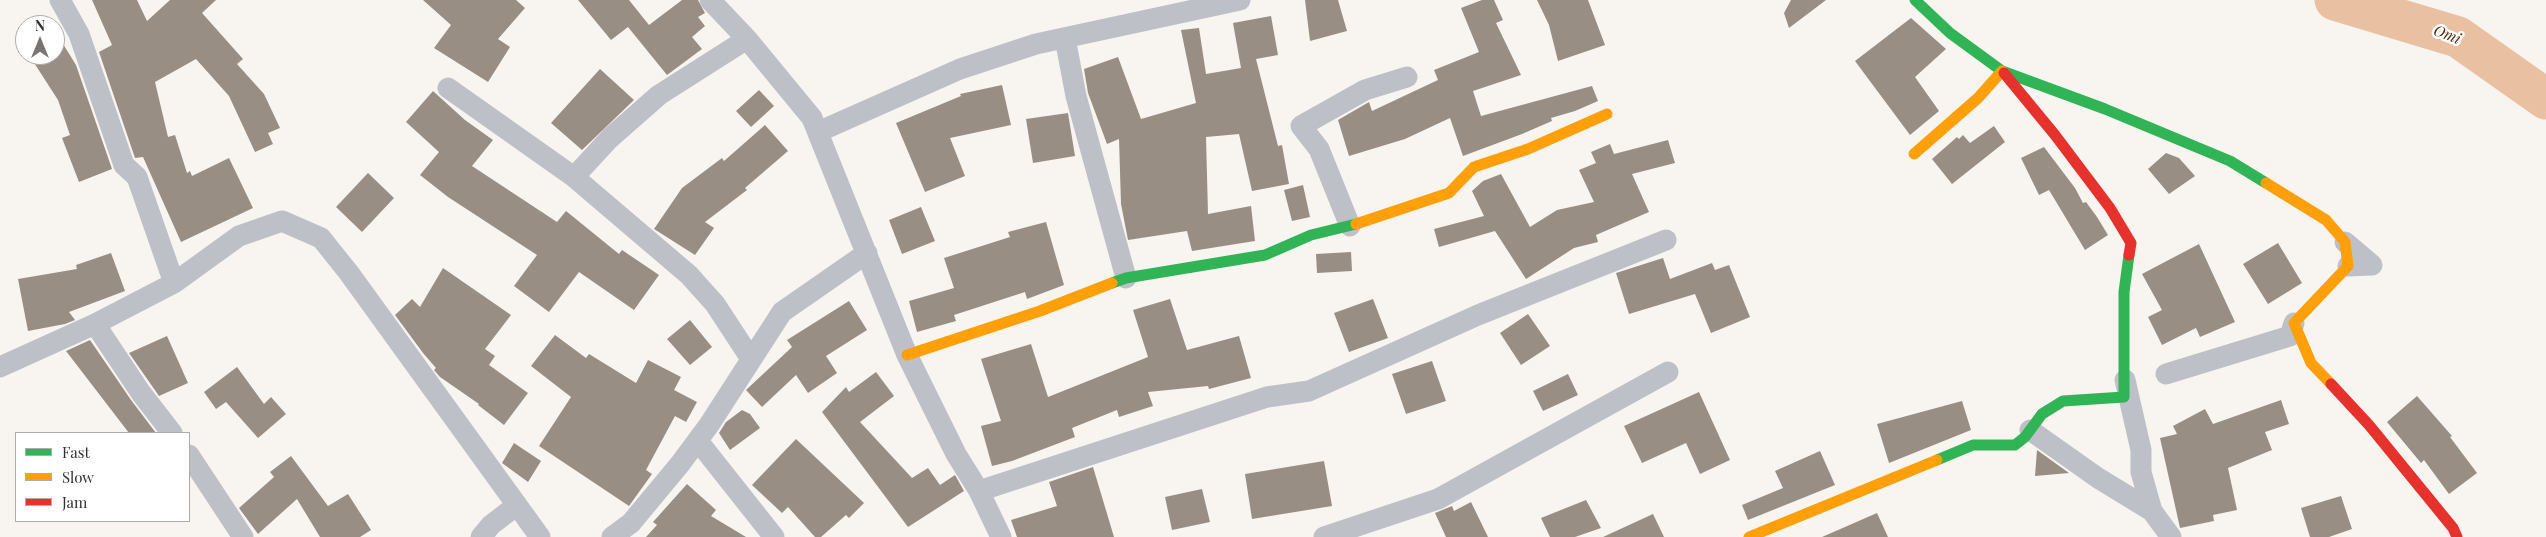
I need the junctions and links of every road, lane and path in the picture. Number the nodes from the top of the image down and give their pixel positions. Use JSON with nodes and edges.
{"nodes":[{"id":1,"x":60,"y":0,"type":"edge"},
{"id":2,"x":710,"y":0,"type":"edge"},
{"id":3,"x":1240,"y":0,"type":"edge"},
{"id":4,"x":1915,"y":0,"type":"edge"},
{"id":5,"x":1065,"y":38,"type":"junction"},
{"id":6,"x":747,"y":39,"type":"junction"},
{"id":7,"x":2002,"y":71,"type":"junction"},
{"id":8,"x":1407,"y":77,"type":"dead end"},
{"id":9,"x":448,"y":88,"type":"dead end"},
{"id":10,"x":1607,"y":114,"type":"dead end"},
{"id":11,"x":818,"y":132,"type":"junction"},
{"id":12,"x":1914,"y":154,"type":"dead end"},
{"id":13,"x":574,"y":177,"type":"junction"},
{"id":14,"x":1350,"y":226,"type":"junction"},
{"id":15,"x":1666,"y":240,"type":"dead end"},
{"id":16,"x":2346,"y":242,"type":"joint"},
{"id":17,"x":867,"y":253,"type":"junction"},
{"id":18,"x":2348,"y":266,"type":"joint"},
{"id":19,"x":1126,"y":278,"type":"junction"},
{"id":20,"x":174,"y":283,"type":"junction"},
{"id":21,"x":2294,"y":323,"type":"junction"},
{"id":22,"x":95,"y":324,"type":"junction"},
{"id":23,"x":907,"y":355,"type":"junction"},
{"id":24,"x":751,"y":359,"type":"junction"},
{"id":25,"x":0,"y":367,"type":"edge"},
{"id":26,"x":1668,"y":372,"type":"dead end"},
{"id":27,"x":2166,"y":374,"type":"dead end"},
{"id":28,"x":2124,"y":380,"type":"junction"},
{"id":29,"x":2030,"y":430,"type":"junction"},
{"id":30,"x":171,"y":432,"type":"edge"},
{"id":31,"x":698,"y":441,"type":"junction"},
{"id":32,"x":190,"y":457,"type":"edge"},
{"id":33,"x":979,"y":491,"type":"junction"},
{"id":34,"x":517,"y":505,"type":"junction"},
{"id":35,"x":2152,"y":511,"type":"junction"},
{"id":36,"x":243,"y":537,"type":"edge"},
{"id":37,"x":481,"y":537,"type":"edge"},
{"id":38,"x":540,"y":537,"type":"edge"},
{"id":39,"x":612,"y":537,"type":"edge"},
{"id":40,"x":774,"y":537,"type":"edge"},
{"id":41,"x":1001,"y":537,"type":"edge"},
{"id":42,"x":1324,"y":537,"type":"edge"},
{"id":43,"x":1749,"y":537,"type":"edge"},
{"id":44,"x":2171,"y":537,"type":"edge"},
{"id":45,"x":2457,"y":537,"type":"edge"}],
"edges":[{"from":1,"to":20,"type":"street"},
{"from":2,"to":6,"type":"street"},
{"from":3,"to":5,"type":"street"},
{"from":4,"to":7,"type":"street"},
{"from":5,"to":11,"type":"street"},
{"from":5,"to":19,"type":"street"},
{"from":6,"to":11,"type":"street"},
{"from":6,"to":13,"type":"street"},
{"from":7,"to":12,"type":"street"},
{"from":7,"to":16,"type":"street"},
{"from":7,"to":28,"type":"street"},
{"from":8,"to":14,"type":"street"},
{"from":9,"to":13,"type":"street"},
{"from":10,"to":14,"type":"street"},
{"from":11,"to":17,"type":"street"},
{"from":13,"to":24,"type":"street"},
{"from":14,"to":19,"type":"street"},
{"from":15,"to":33,"type":"street"},
{"from":16,"to":18,"type":"street"},
{"from":17,"to":23,"type":"street"},
{"from":17,"to":24,"type":"street"},
{"from":18,"to":21,"type":"street"},
{"from":19,"to":23,"type":"street"},
{"from":20,"to":22,"type":"street"},
{"from":20,"to":34,"type":"street"},
{"from":21,"to":27,"type":"street"},
{"from":21,"to":45,"type":"street"},
{"from":22,"to":25,"type":"street"},
{"from":22,"to":30,"type":"street"},
{"from":23,"to":33,"type":"street"},
{"from":24,"to":31,"type":"street"},
{"from":26,"to":42,"type":"street"},
{"from":28,"to":29,"type":"street"},
{"from":28,"to":35,"type":"street"},
{"from":29,"to":35,"type":"street"},
{"from":29,"to":43,"type":"street"},
{"from":31,"to":39,"type":"street"},
{"from":31,"to":40,"type":"street"},
{"from":32,"to":36,"type":"street"},
{"from":33,"to":41,"type":"street"},
{"from":34,"to":37,"type":"street"},
{"from":34,"to":38,"type":"street"},
{"from":35,"to":44,"type":"street"}]}
